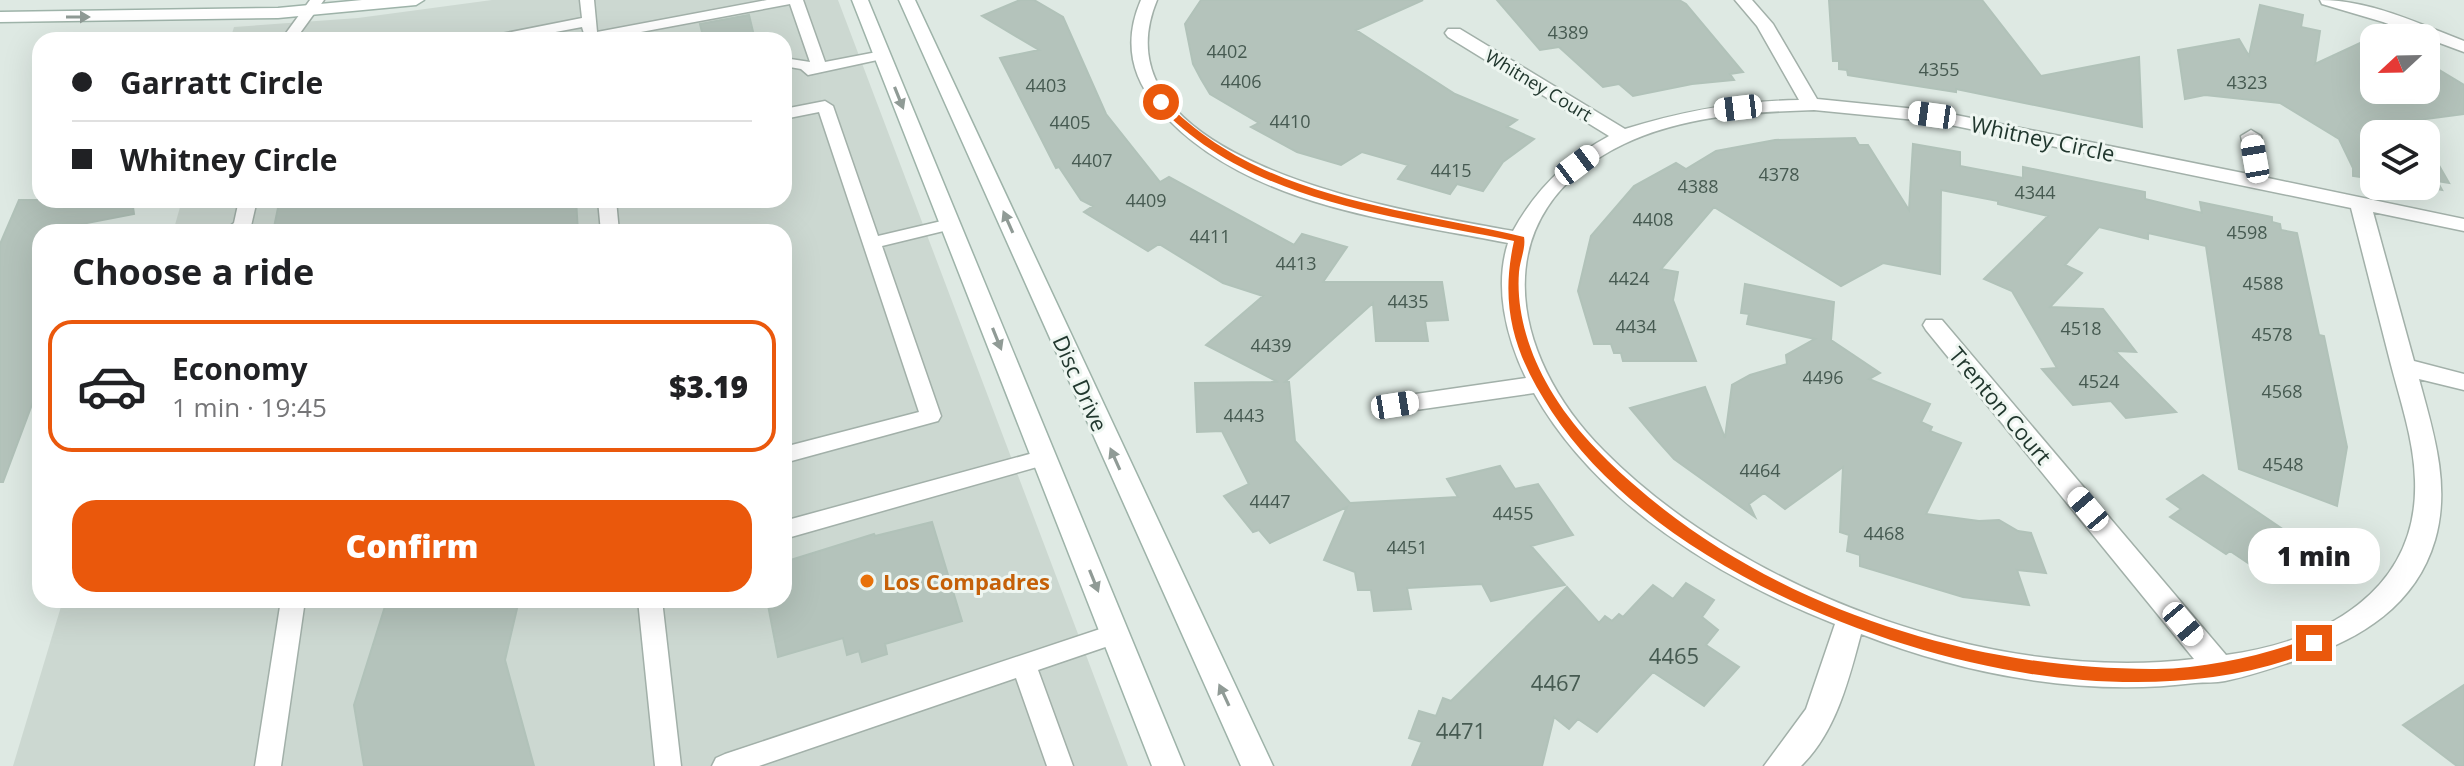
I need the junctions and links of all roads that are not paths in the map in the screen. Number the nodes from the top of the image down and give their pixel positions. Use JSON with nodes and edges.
{"nodes":[{"id":1,"x":416,"y":0,"type":"edge"},
{"id":2,"x":587,"y":0,"type":"edge"},
{"id":3,"x":793,"y":0,"type":"edge"},
{"id":4,"x":860,"y":0,"type":"edge"},
{"id":5,"x":907,"y":0,"type":"edge"},
{"id":6,"x":1149,"y":0,"type":"edge"},
{"id":7,"x":1743,"y":0,"type":"edge"},
{"id":8,"x":2328,"y":0,"type":"edge"},
{"id":9,"x":313,"y":5,"type":"edge"},
{"id":10,"x":0,"y":17,"type":"edge"},
{"id":11,"x":589,"y":21,"type":"junction"},
{"id":12,"x":294,"y":32,"type":"edge"},
{"id":13,"x":532,"y":32,"type":"edge"},
{"id":14,"x":590,"y":32,"type":"edge"},
{"id":15,"x":647,"y":32,"type":"edge"},
{"id":16,"x":1454,"y":33,"type":"dead end"},
{"id":17,"x":2464,"y":47,"type":"edge"},
{"id":18,"x":882,"y":55,"type":"junction"},
{"id":19,"x":792,"y":63,"type":"edge"},
{"id":20,"x":820,"y":68,"type":"junction"},
{"id":21,"x":792,"y":73,"type":"edge"},
{"id":22,"x":1810,"y":103,"type":"junction"},
{"id":23,"x":792,"y":112,"type":"edge"},
{"id":24,"x":2251,"y":136,"type":"dead end"},
{"id":25,"x":1624,"y":137,"type":"junction"},
{"id":26,"x":2259,"y":182,"type":"junction"},
{"id":27,"x":2360,"y":203,"type":"junction"},
{"id":28,"x":950,"y":224,"type":"junction"},
{"id":29,"x":2464,"y":225,"type":"edge"},
{"id":30,"x":1520,"y":239,"type":"junction"},
{"id":31,"x":872,"y":243,"type":"junction"},
{"id":32,"x":1934,"y":325,"type":"dead end"},
{"id":33,"x":2404,"y":367,"type":"junction"},
{"id":34,"x":2464,"y":382,"type":"edge"},
{"id":35,"x":1540,"y":384,"type":"junction"},
{"id":36,"x":1395,"y":405,"type":"dead end"},
{"id":37,"x":792,"y":453,"type":"edge"},
{"id":38,"x":1044,"y":458,"type":"junction"},
{"id":39,"x":792,"y":528,"type":"edge"},
{"id":40,"x":292,"y":608,"type":"edge"},
{"id":41,"x":651,"y":608,"type":"edge"},
{"id":42,"x":1851,"y":619,"type":"junction"},
{"id":43,"x":1115,"y":634,"type":"junction"},
{"id":44,"x":1024,"y":665,"type":"junction"},
{"id":45,"x":2221,"y":670,"type":"junction"},
{"id":46,"x":268,"y":766,"type":"edge"},
{"id":47,"x":668,"y":766,"type":"edge"},
{"id":48,"x":725,"y":766,"type":"edge"},
{"id":49,"x":1060,"y":766,"type":"edge"},
{"id":50,"x":1168,"y":766,"type":"edge"},
{"id":51,"x":1257,"y":766,"type":"edge"},
{"id":52,"x":1780,"y":766,"type":"edge"}],
"edges":[{"from":1,"to":9,"type":"street"},
{"from":2,"to":11,"type":"lane"},
{"from":3,"to":15,"type":"lane"},
{"from":3,"to":20,"type":"lane"},
{"from":4,"to":18,"type":"street"},
{"from":51,"to":5,"type":"street","name":"Disc Drive","one_way":true},
{"from":6,"to":30,"type":"street"},
{"from":7,"to":22,"type":"street"},
{"from":8,"to":17,"type":"street"},
{"from":10,"to":9,"type":"street","one_way":true},
{"from":9,"to":12,"type":"lane"},
{"from":11,"to":13,"type":"lane"},
{"from":11,"to":14,"type":"lane"},
{"from":16,"to":25,"type":"street","name":"Whitney Court"},
{"from":18,"to":20,"type":"lane"},
{"from":18,"to":28,"type":"street","one_way":true},
{"from":19,"to":20,"type":"lane"},
{"from":20,"to":21,"type":"lane"},
{"from":22,"to":25,"type":"street","name":"Whitney Circle"},
{"from":22,"to":26,"type":"street","name":"Whitney Circle"},
{"from":23,"to":31,"type":"lane"},
{"from":24,"to":26,"type":"street"},
{"from":25,"to":30,"type":"street","name":"Whitney Circle"},
{"from":26,"to":27,"type":"street","name":"Whitney Circle"},
{"from":27,"to":29,"type":"street","name":"Whitney Circle"},
{"from":27,"to":33,"type":"street","name":"Whitney Circle"},
{"from":28,"to":31,"type":"lane"},
{"from":28,"to":38,"type":"street","one_way":true},
{"from":30,"to":35,"type":"street","name":"Whitney Circle"},
{"from":31,"to":37,"type":"lane"},
{"from":32,"to":45,"type":"street","name":"Trenton Court"},
{"from":33,"to":34,"type":"street"},
{"from":33,"to":45,"type":"street","name":"Whitney Circle"},
{"from":35,"to":36,"type":"street"},
{"from":35,"to":42,"type":"street","name":"Whitney Circle"},
{"from":38,"to":39,"type":"lane"},
{"from":38,"to":43,"type":"street","one_way":true},
{"from":40,"to":46,"type":"lane"},
{"from":41,"to":47,"type":"lane"},
{"from":42,"to":45,"type":"street","name":"Whitney Circle"},
{"from":42,"to":52,"type":"street"},
{"from":43,"to":44,"type":"lane"},
{"from":43,"to":50,"type":"street"},
{"from":44,"to":48,"type":"lane"},
{"from":44,"to":49,"type":"lane"}]}
